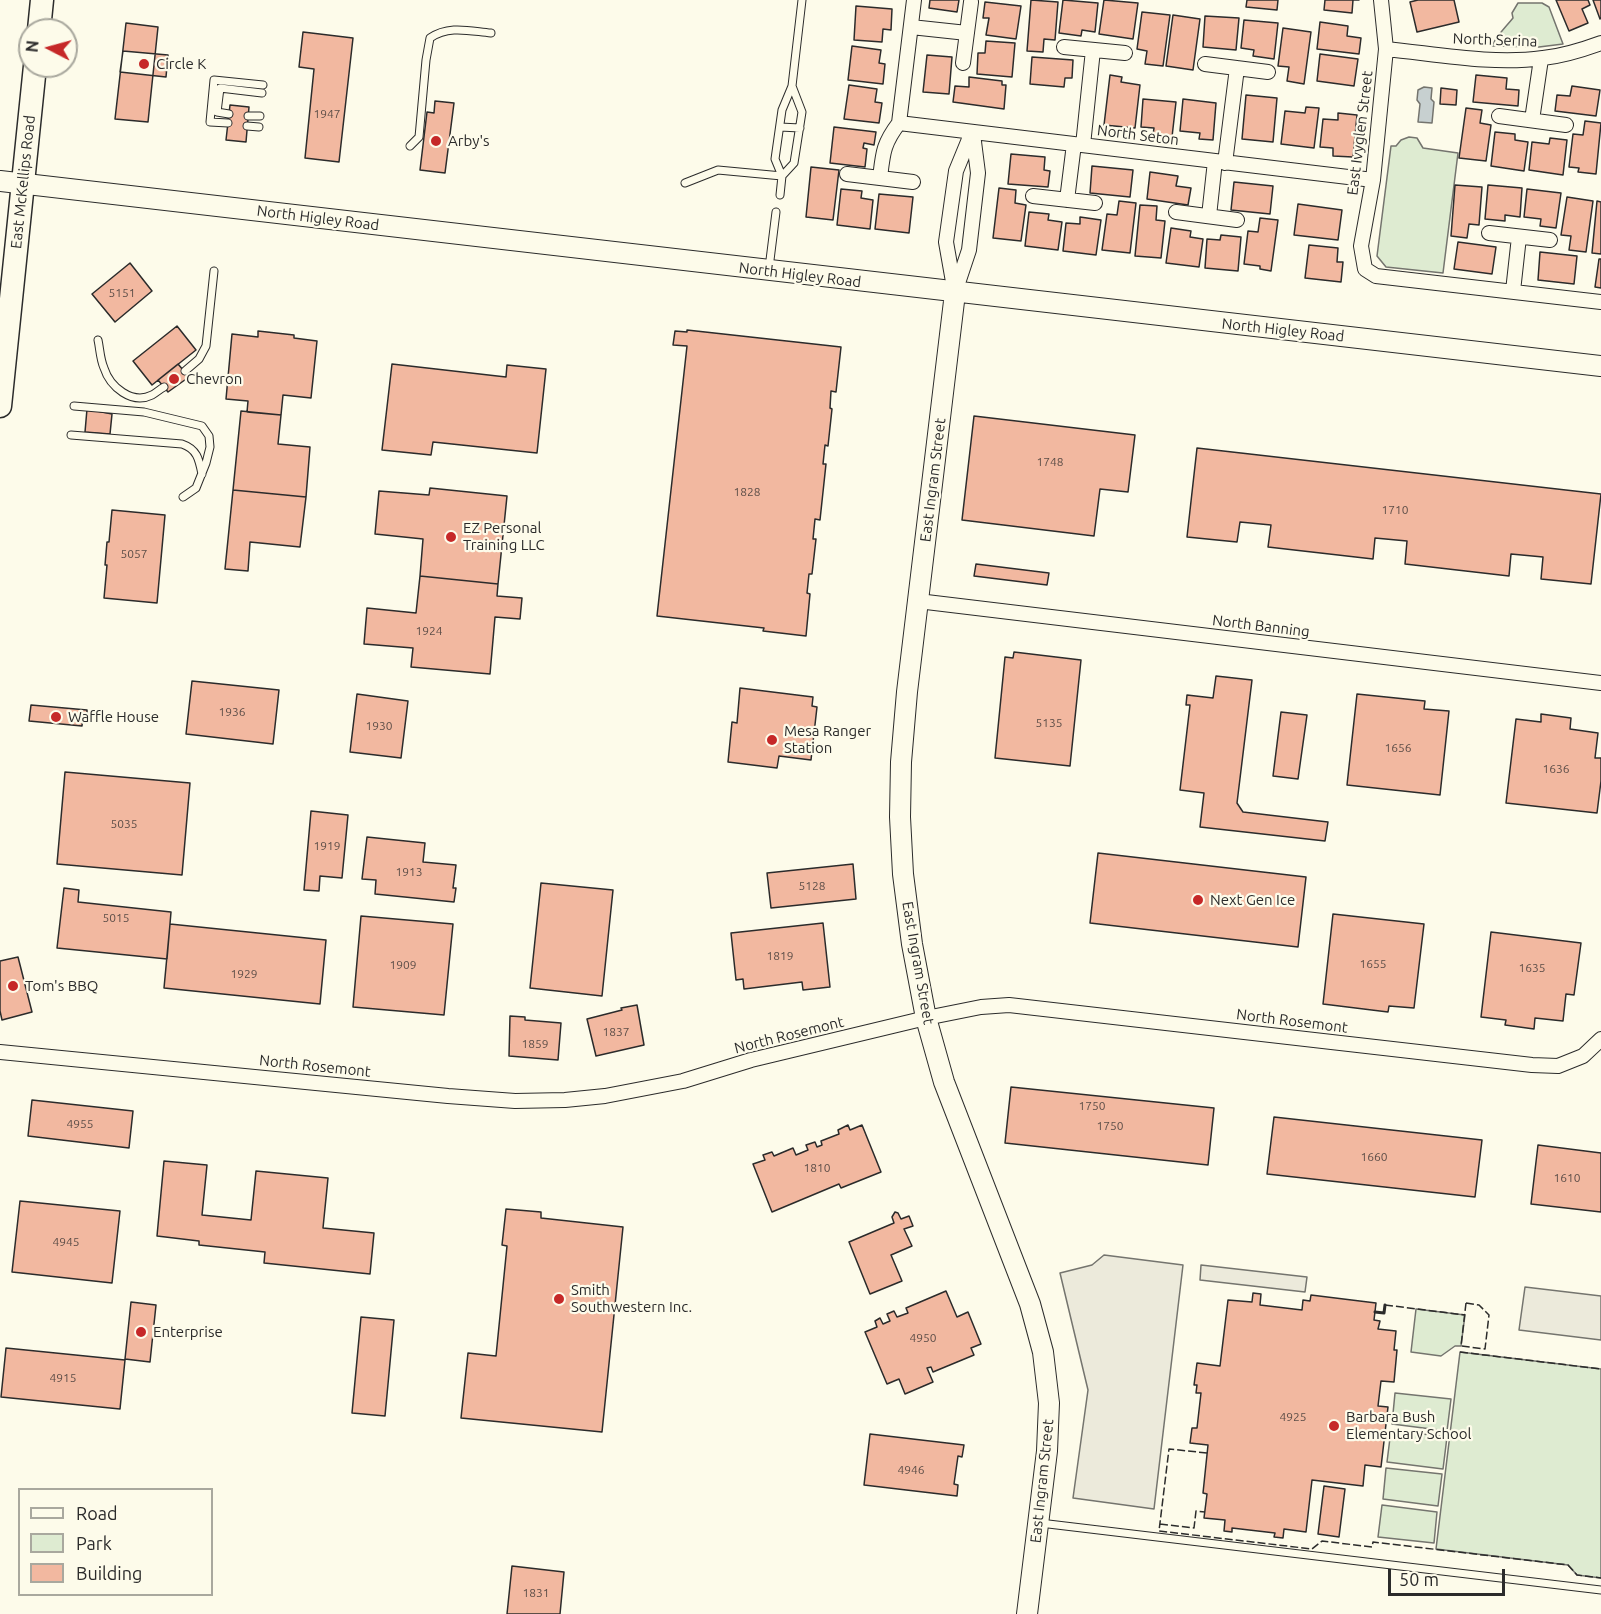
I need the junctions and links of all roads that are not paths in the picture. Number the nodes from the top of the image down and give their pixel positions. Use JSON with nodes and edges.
{"nodes":[{"id":1,"x":42,"y":0,"type":"edge"},
{"id":2,"x":802,"y":0,"type":"edge"},
{"id":3,"x":914,"y":0,"type":"edge"},
{"id":4,"x":1381,"y":0,"type":"edge"},
{"id":5,"x":971,"y":2,"type":"dead end"},
{"id":6,"x":40,"y":18,"type":"edge"},
{"id":7,"x":911,"y":27,"type":"junction"},
{"id":8,"x":491,"y":33,"type":"dead end"},
{"id":9,"x":967,"y":33,"type":"junction"},
{"id":10,"x":1601,"y":44,"type":"edge"},
{"id":11,"x":1064,"y":48,"type":"dead end"},
{"id":12,"x":1386,"y":49,"type":"junction"},
{"id":13,"x":1093,"y":50,"type":"junction"},
{"id":14,"x":1125,"y":53,"type":"dead end"},
{"id":15,"x":1540,"y":59,"type":"junction"},
{"id":16,"x":963,"y":63,"type":"dead end"},
{"id":17,"x":1205,"y":64,"type":"dead end"},
{"id":18,"x":1237,"y":68,"type":"junction"},
{"id":19,"x":1268,"y":72,"type":"dead end"},
{"id":20,"x":34,"y":78,"type":"edge"},
{"id":21,"x":792,"y":86,"type":"junction"},
{"id":22,"x":229,"y":114,"type":"dead end"},
{"id":23,"x":248,"y":116,"type":"dead end"},
{"id":24,"x":260,"y":116,"type":"dead end"},
{"id":25,"x":1499,"y":116,"type":"dead end"},
{"id":26,"x":1532,"y":120,"type":"junction"},
{"id":27,"x":228,"y":123,"type":"dead end"},
{"id":28,"x":899,"y":123,"type":"junction"},
{"id":29,"x":1566,"y":125,"type":"dead end"},
{"id":30,"x":247,"y":126,"type":"dead end"},
{"id":31,"x":259,"y":126,"type":"dead end"},
{"id":32,"x":780,"y":127,"type":"junction"},
{"id":33,"x":800,"y":128,"type":"junction"},
{"id":34,"x":972,"y":132,"type":"junction"},
{"id":35,"x":1078,"y":145,"type":"junction"},
{"id":36,"x":410,"y":146,"type":"dead end"},
{"id":37,"x":1220,"y":162,"type":"junction"},
{"id":38,"x":847,"y":174,"type":"dead end"},
{"id":39,"x":782,"y":176,"type":"junction"},
{"id":40,"x":880,"y":178,"type":"junction"},
{"id":41,"x":1373,"y":180,"type":"junction"},
{"id":42,"x":0,"y":181,"type":"edge"},
{"id":43,"x":913,"y":182,"type":"dead end"},
{"id":44,"x":22,"y":183,"type":"junction"},
{"id":45,"x":685,"y":183,"type":"dead end"},
{"id":46,"x":953,"y":193,"type":"junction"},
{"id":47,"x":780,"y":195,"type":"dead end"},
{"id":48,"x":975,"y":196,"type":"junction"},
{"id":49,"x":1033,"y":196,"type":"dead end"},
{"id":50,"x":1067,"y":200,"type":"junction"},
{"id":51,"x":1095,"y":203,"type":"dead end"},
{"id":52,"x":776,"y":212,"type":"dead end"},
{"id":53,"x":1176,"y":212,"type":"dead end"},
{"id":54,"x":1209,"y":216,"type":"junction"},
{"id":55,"x":1238,"y":220,"type":"dead end"},
{"id":56,"x":1489,"y":233,"type":"dead end"},
{"id":57,"x":1519,"y":237,"type":"junction"},
{"id":58,"x":1550,"y":240,"type":"dead end"},
{"id":59,"x":214,"y":271,"type":"dead end"},
{"id":60,"x":768,"y":271,"type":"junction"},
{"id":61,"x":1514,"y":291,"type":"junction"},
{"id":62,"x":955,"y":293,"type":"junction"},
{"id":63,"x":1601,"y":302,"type":"edge"},
{"id":64,"x":98,"y":340,"type":"dead end"},
{"id":65,"x":1601,"y":366,"type":"edge"},
{"id":66,"x":185,"y":371,"type":"dead end"},
{"id":67,"x":164,"y":387,"type":"dead end"},
{"id":68,"x":0,"y":406,"type":"edge"},
{"id":69,"x":74,"y":406,"type":"dead end"},
{"id":70,"x":70,"y":435,"type":"dead end"},
{"id":71,"x":202,"y":474,"type":"junction"},
{"id":72,"x":183,"y":497,"type":"dead end"},
{"id":73,"x":918,"y":601,"type":"junction"},
{"id":74,"x":1601,"y":683,"type":"edge"},
{"id":75,"x":926,"y":1018,"type":"junction"},
{"id":76,"x":1601,"y":1039,"type":"edge"},
{"id":77,"x":0,"y":1052,"type":"edge"},
{"id":78,"x":1038,"y":1523,"type":"junction"},
{"id":79,"x":1601,"y":1590,"type":"edge"},
{"id":80,"x":1027,"y":1614,"type":"edge"}],
"edges":[{"from":1,"to":6,"type":"main road"},
{"from":2,"to":21,"type":"lane"},
{"from":3,"to":7,"type":"street"},
{"from":4,"to":12,"type":"street","name":"East Ivyglen Street"},
{"from":5,"to":9,"type":"street"},
{"from":7,"to":9,"type":"street"},
{"from":7,"to":28,"type":"street"},
{"from":8,"to":36,"type":"lane"},
{"from":9,"to":16,"type":"street"},
{"from":10,"to":15,"type":"street","name":"North Serina"},
{"from":11,"to":13,"type":"street"},
{"from":12,"to":15,"type":"street","name":"North Serina"},
{"from":12,"to":41,"type":"street","name":"East Ivyglen Street"},
{"from":13,"to":14,"type":"street"},
{"from":13,"to":35,"type":"street"},
{"from":15,"to":26,"type":"street"},
{"from":17,"to":18,"type":"street"},
{"from":18,"to":19,"type":"street"},
{"from":18,"to":37,"type":"street"},
{"from":20,"to":44,"type":"main road","name":"East McKellips Road"},
{"from":21,"to":32,"type":"lane"},
{"from":21,"to":33,"type":"lane"},
{"from":22,"to":27,"type":"lane"},
{"from":23,"to":24,"type":"lane"},
{"from":25,"to":26,"type":"street"},
{"from":26,"to":29,"type":"street"},
{"from":28,"to":34,"type":"street","name":"North Seton"},
{"from":28,"to":40,"type":"street"},
{"from":30,"to":31,"type":"lane"},
{"from":32,"to":33,"type":"lane"},
{"from":32,"to":39,"type":"lane"},
{"from":33,"to":39,"type":"lane"},
{"from":34,"to":35,"type":"street","name":"North Seton"},
{"from":34,"to":46,"type":"street","name":"East Ingram Street"},
{"from":34,"to":48,"type":"street","name":"East Ingram Street"},
{"from":35,"to":37,"type":"street","name":"North Seton"},
{"from":35,"to":50,"type":"street"},
{"from":37,"to":41,"type":"street","name":"North Seton"},
{"from":37,"to":54,"type":"street"},
{"from":38,"to":40,"type":"street"},
{"from":39,"to":45,"type":"lane"},
{"from":39,"to":47,"type":"lane"},
{"from":40,"to":43,"type":"street"},
{"from":41,"to":61,"type":"street","name":"East Ivyglen Street"},
{"from":42,"to":44,"type":"main road","name":"North Higley Road"},
{"from":44,"to":60,"type":"main road","name":"North Higley Road"},
{"from":44,"to":68,"type":"main road","name":"East McKellips Road"},
{"from":46,"to":48,"type":"street"},
{"from":46,"to":62,"type":"street","name":"East Ingram Street"},
{"from":48,"to":62,"type":"street","name":"East Ingram Street"},
{"from":49,"to":50,"type":"street"},
{"from":50,"to":51,"type":"street"},
{"from":52,"to":60,"type":"lane"},
{"from":53,"to":54,"type":"street"},
{"from":54,"to":55,"type":"street"},
{"from":56,"to":57,"type":"street"},
{"from":57,"to":58,"type":"street"},
{"from":57,"to":61,"type":"street"},
{"from":59,"to":66,"type":"lane"},
{"from":60,"to":62,"type":"main road","name":"North Higley Road"},
{"from":61,"to":63,"type":"street"},
{"from":62,"to":65,"type":"main road","name":"North Higley Road"},
{"from":62,"to":73,"type":"main road","name":"East Ingram Street"},
{"from":64,"to":67,"type":"lane"},
{"from":69,"to":71,"type":"lane"},
{"from":70,"to":71,"type":"lane"},
{"from":71,"to":72,"type":"lane"},
{"from":73,"to":74,"type":"street","name":"North Banning"},
{"from":73,"to":75,"type":"main road","name":"East Ingram Street"},
{"from":75,"to":76,"type":"street","name":"North Rosemont"},
{"from":75,"to":77,"type":"street","name":"North Rosemont"},
{"from":75,"to":78,"type":"main road","name":"East Ingram Street"},
{"from":78,"to":79,"type":"lane"},
{"from":78,"to":80,"type":"main road","name":"East Ingram Street"}]}
